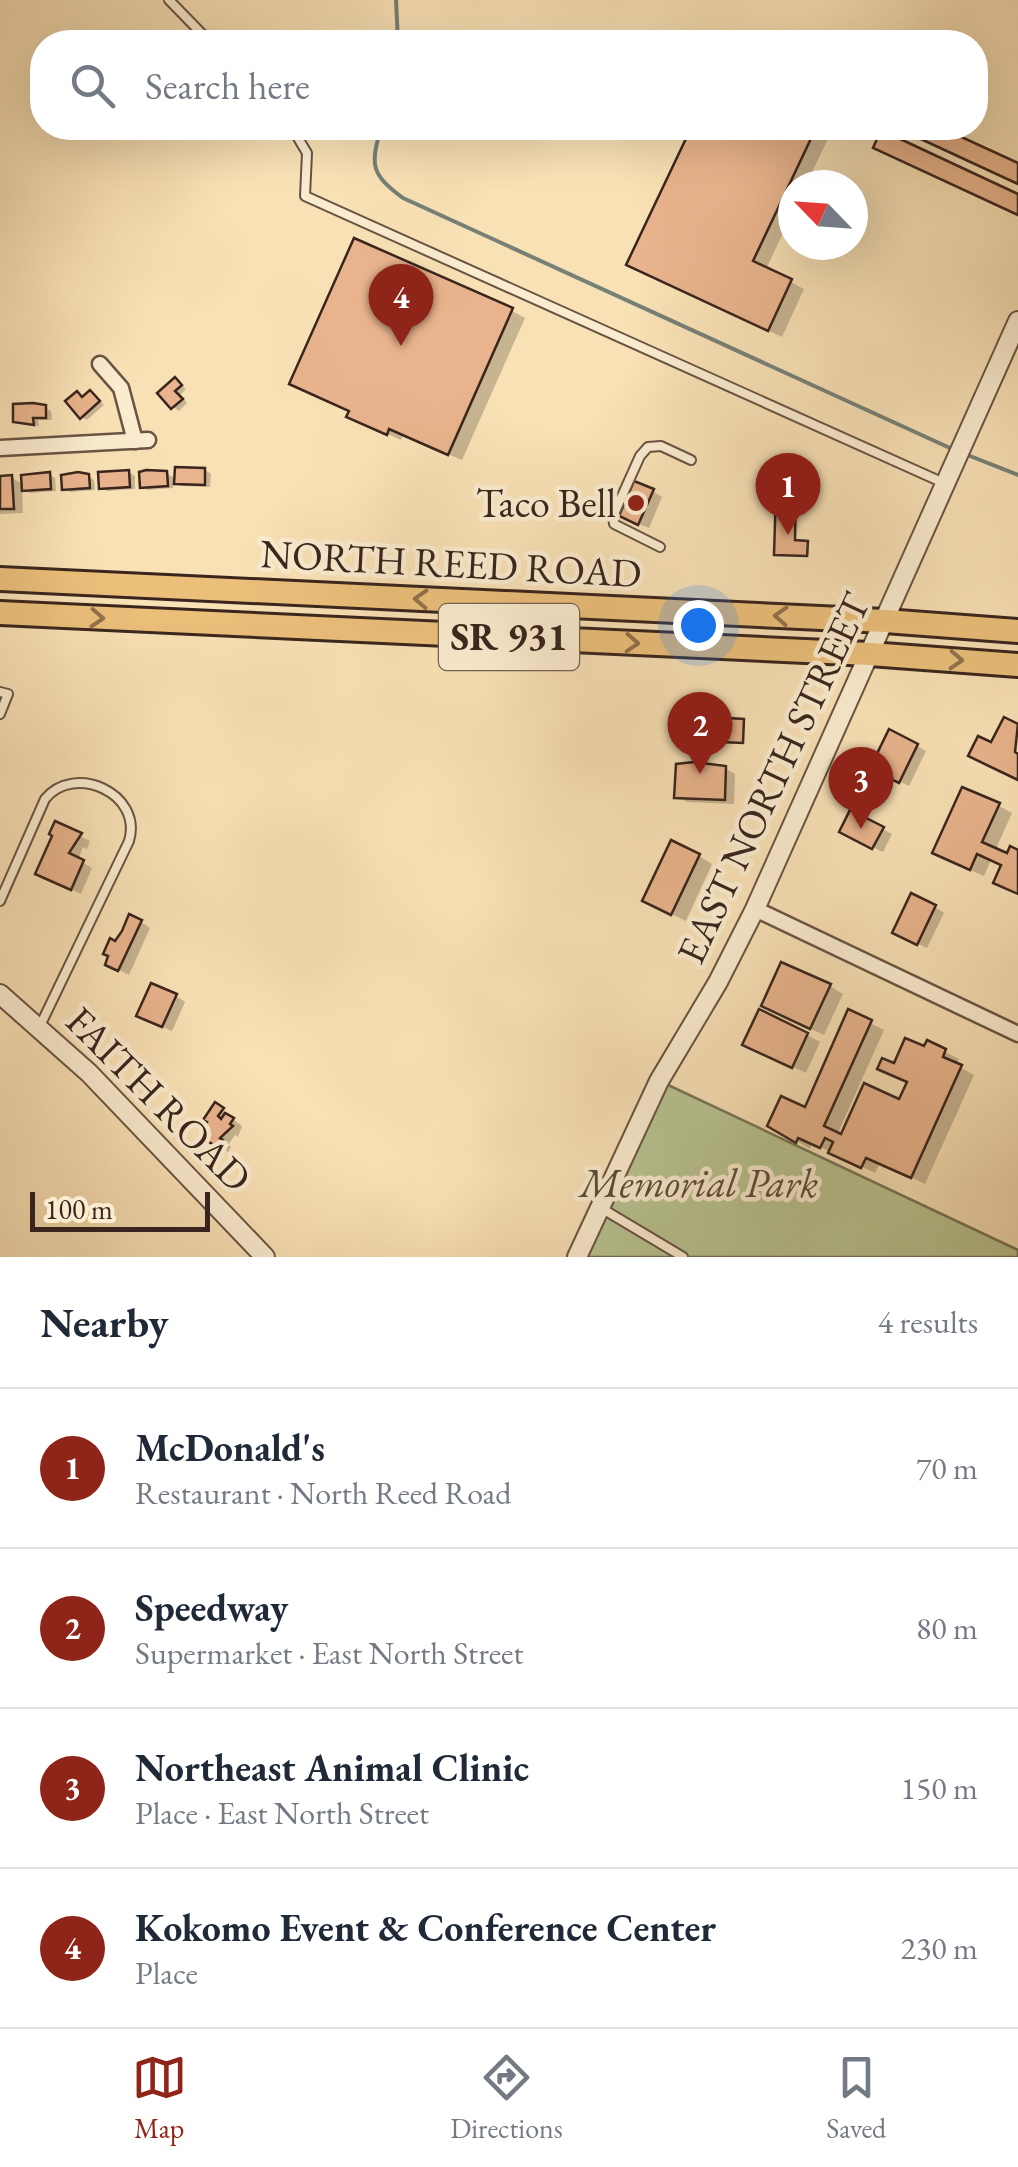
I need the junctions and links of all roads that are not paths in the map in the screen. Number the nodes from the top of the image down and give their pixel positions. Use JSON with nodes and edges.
{"nodes":[{"id":1,"x":169,"y":0,"type":"edge"},
{"id":2,"x":198,"y":30,"type":"edge"},
{"id":3,"x":299,"y":140,"type":"edge"},
{"id":4,"x":1018,"y":321,"type":"edge"},
{"id":5,"x":100,"y":364,"type":"dead end"},
{"id":6,"x":0,"y":448,"type":"edge"},
{"id":7,"x":691,"y":460,"type":"dead end"},
{"id":8,"x":946,"y":484,"type":"junction"},
{"id":9,"x":660,"y":547,"type":"dead end"},
{"id":10,"x":0,"y":580,"type":"edge"},
{"id":11,"x":0,"y":613,"type":"edge"},
{"id":12,"x":885,"y":621,"type":"junction"},
{"id":13,"x":1018,"y":630,"type":"edge"},
{"id":14,"x":870,"y":654,"type":"junction"},
{"id":15,"x":1018,"y":665,"type":"edge"},
{"id":16,"x":0,"y":692,"type":"edge"},
{"id":17,"x":0,"y":714,"type":"edge"},
{"id":18,"x":0,"y":901,"type":"edge"},
{"id":19,"x":755,"y":909,"type":"junction"},
{"id":20,"x":0,"y":994,"type":"edge"},
{"id":21,"x":39,"y":1028,"type":"junction"},
{"id":22,"x":1018,"y":1034,"type":"edge"},
{"id":23,"x":598,"y":1206,"type":"junction"},
{"id":24,"x":266,"y":1257,"type":"edge"},
{"id":25,"x":577,"y":1257,"type":"edge"},
{"id":26,"x":683,"y":1257,"type":"edge"}],
"edges":[{"from":1,"to":2,"type":"lane"},
{"from":3,"to":8,"type":"lane"},
{"from":4,"to":8,"type":"street","name":"EAST NORTH STREET"},
{"from":5,"to":6,"type":"street"},
{"from":7,"to":9,"type":"lane"},
{"from":8,"to":12,"type":"street","name":"EAST NORTH STREET"},
{"from":12,"to":10,"type":"main road","name":"NORTH REED ROAD","number":"SR 931","one_way":true},
{"from":11,"to":14,"type":"main road","name":"NORTH REED ROAD","number":"SR 931","one_way":true},
{"from":12,"to":13,"type":"main road","name":"NORTH REED ROAD","number":"SR 931"},
{"from":12,"to":14,"type":"street","name":"EAST NORTH STREET"},
{"from":14,"to":15,"type":"main road","name":"NORTH REED ROAD","number":"SR 931","one_way":true},
{"from":14,"to":19,"type":"street","name":"EAST NORTH STREET"},
{"from":16,"to":17,"type":"lane"},
{"from":18,"to":21,"type":"lane"},
{"from":19,"to":22,"type":"street"},
{"from":19,"to":23,"type":"street","name":"EAST NORTH STREET"},
{"from":20,"to":21,"type":"street","name":"FAITH ROAD"},
{"from":21,"to":24,"type":"street","name":"FAITH ROAD"},
{"from":23,"to":25,"type":"street","name":"EAST NORTH STREET"},
{"from":23,"to":26,"type":"lane"}]}
